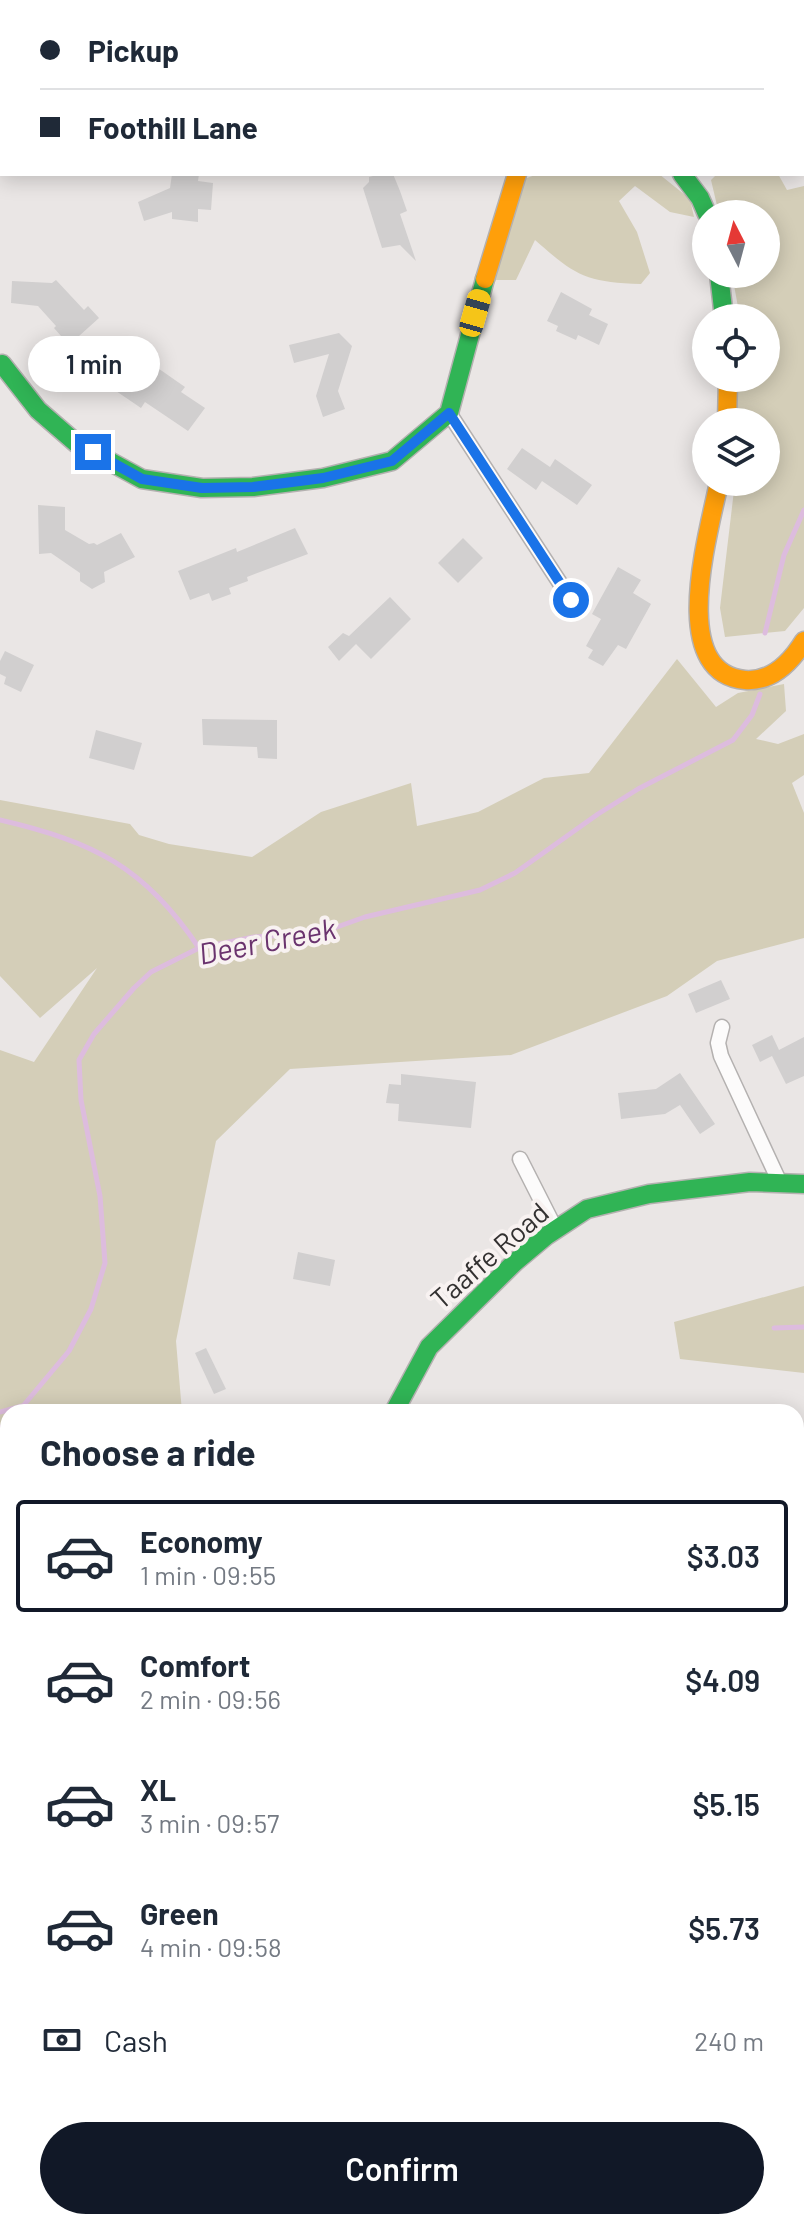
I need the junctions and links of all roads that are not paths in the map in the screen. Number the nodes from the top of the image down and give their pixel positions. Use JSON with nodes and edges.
{"nodes":[{"id":1,"x":516,"y":176,"type":"edge"},
{"id":2,"x":684,"y":176,"type":"edge"},
{"id":3,"x":701,"y":200,"type":"edge"},
{"id":4,"x":2,"y":364,"type":"edge"},
{"id":5,"x":449,"y":413,"type":"junction"},
{"id":6,"x":717,"y":496,"type":"edge"},
{"id":7,"x":571,"y":600,"type":"dead end"},
{"id":8,"x":804,"y":641,"type":"edge"},
{"id":9,"x":722,"y":1027,"type":"dead end"},
{"id":10,"x":520,"y":1159,"type":"dead end"},
{"id":11,"x":780,"y":1183,"type":"junction"},
{"id":12,"x":804,"y":1184,"type":"edge"},
{"id":13,"x":556,"y":1230,"type":"junction"},
{"id":14,"x":398,"y":1404,"type":"edge"}],
"edges":[{"from":1,"to":5,"type":"street"},
{"from":2,"to":3,"type":"street"},
{"from":4,"to":5,"type":"street"},
{"from":5,"to":7,"type":"street"},
{"from":6,"to":8,"type":"street"},
{"from":9,"to":11,"type":"street"},
{"from":10,"to":13,"type":"street"},
{"from":11,"to":12,"type":"street","name":"Taaffe Road"},
{"from":11,"to":13,"type":"street","name":"Taaffe Road"},
{"from":13,"to":14,"type":"street","name":"Taaffe Road"}]}
